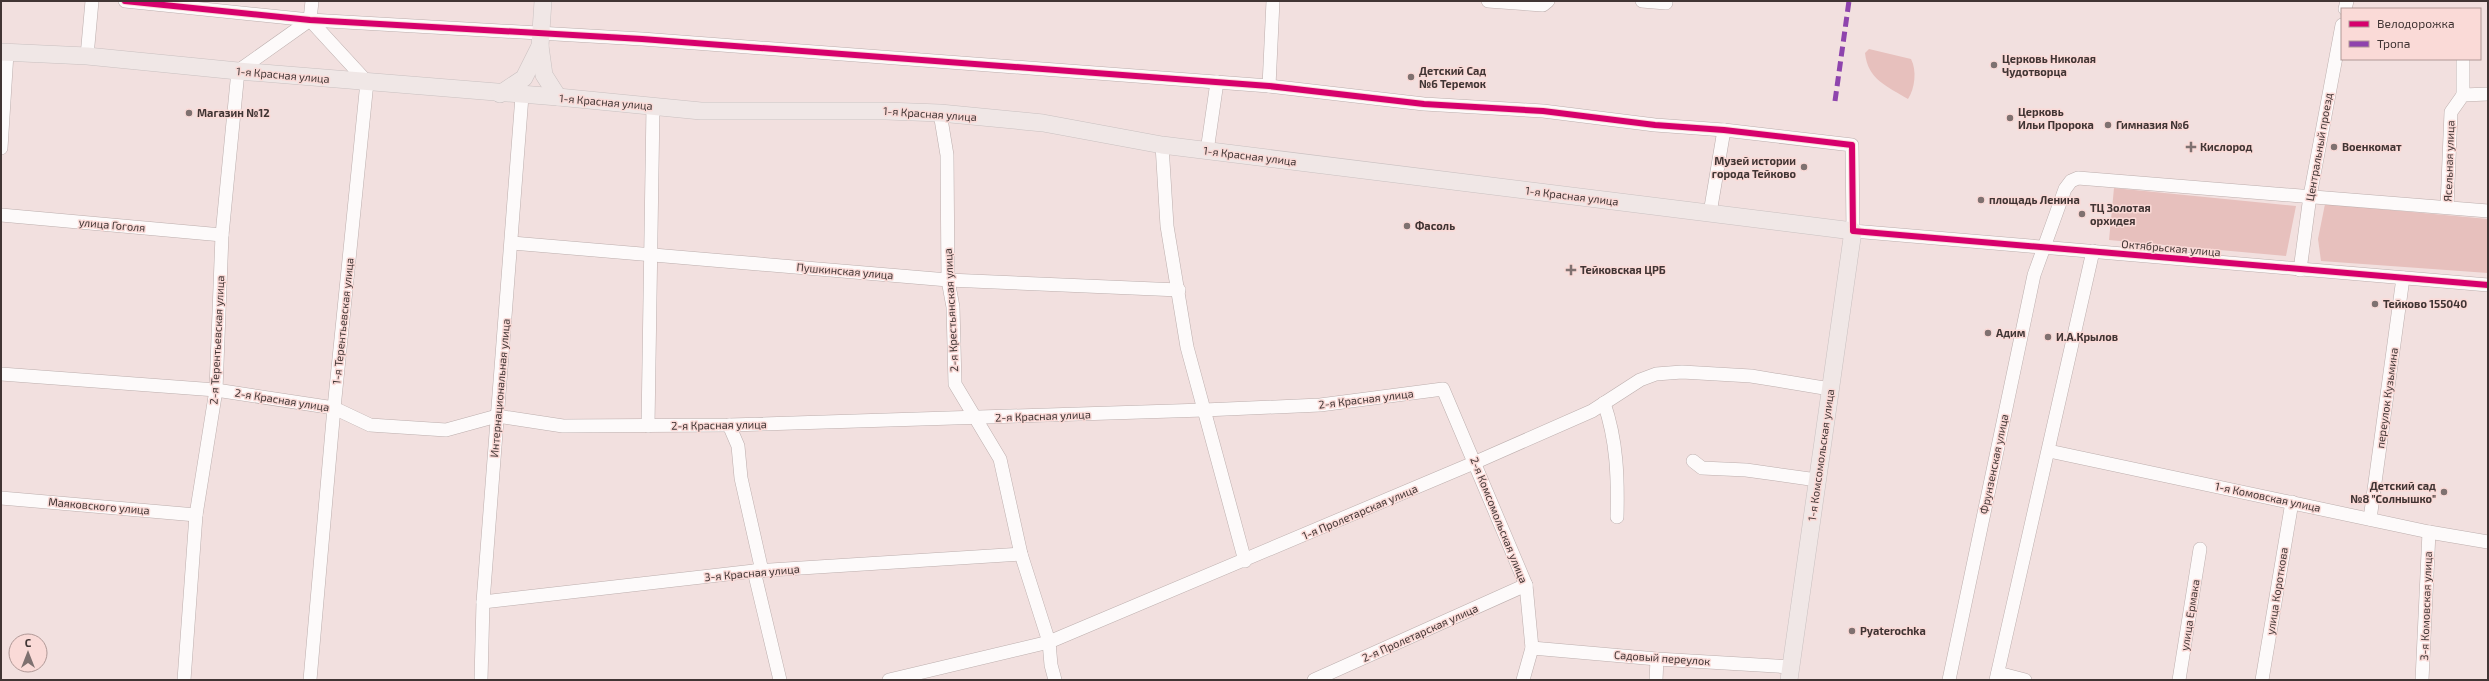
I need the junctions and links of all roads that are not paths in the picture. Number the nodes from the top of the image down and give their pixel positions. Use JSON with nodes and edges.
{"nodes":[{"id":1,"x":92,"y":1,"type":"edge"},
{"id":2,"x":125,"y":1,"type":"edge"},
{"id":3,"x":312,"y":1,"type":"edge"},
{"id":4,"x":544,"y":1,"type":"edge"},
{"id":5,"x":1273,"y":1,"type":"edge"},
{"id":6,"x":1488,"y":1,"type":"edge"},
{"id":7,"x":1548,"y":1,"type":"edge"},
{"id":8,"x":1642,"y":1,"type":"edge"},
{"id":9,"x":1666,"y":3,"type":"dead end"},
{"id":10,"x":310,"y":20,"type":"junction"},
{"id":11,"x":2341,"y":30,"type":"edge"},
{"id":12,"x":541,"y":40,"type":"junction"},
{"id":13,"x":4,"y":52,"type":"edge"},
{"id":14,"x":87,"y":56,"type":"junction"},
{"id":15,"x":2463,"y":60,"type":"edge"},
{"id":16,"x":238,"y":71,"type":"junction"},
{"id":17,"x":367,"y":82,"type":"junction"},
{"id":18,"x":1217,"y":82,"type":"junction"},
{"id":19,"x":1269,"y":86,"type":"junction"},
{"id":20,"x":500,"y":94,"type":"junction"},
{"id":21,"x":2488,"y":94,"type":"edge"},
{"id":22,"x":2463,"y":95,"type":"junction"},
{"id":23,"x":522,"y":96,"type":"junction"},
{"id":24,"x":558,"y":97,"type":"junction"},
{"id":25,"x":654,"y":106,"type":"junction"},
{"id":26,"x":940,"y":113,"type":"junction"},
{"id":27,"x":1724,"y":130,"type":"junction"},
{"id":28,"x":1162,"y":145,"type":"junction"},
{"id":29,"x":1,"y":148,"type":"edge"},
{"id":30,"x":1207,"y":151,"type":"junction"},
{"id":31,"x":2310,"y":196,"type":"junction"},
{"id":32,"x":2447,"y":207,"type":"junction"},
{"id":33,"x":2488,"y":211,"type":"edge"},
{"id":34,"x":1710,"y":213,"type":"junction"},
{"id":35,"x":1,"y":215,"type":"edge"},
{"id":36,"x":1853,"y":231,"type":"junction"},
{"id":37,"x":222,"y":235,"type":"junction"},
{"id":38,"x":512,"y":243,"type":"junction"},
{"id":39,"x":2044,"y":249,"type":"junction"},
{"id":40,"x":2093,"y":251,"type":"junction"},
{"id":41,"x":651,"y":254,"type":"junction"},
{"id":42,"x":2300,"y":270,"type":"junction"},
{"id":43,"x":2402,"y":278,"type":"junction"},
{"id":44,"x":948,"y":280,"type":"junction"},
{"id":45,"x":2488,"y":285,"type":"edge"},
{"id":46,"x":1179,"y":290,"type":"junction"},
{"id":47,"x":1,"y":374,"type":"edge"},
{"id":48,"x":1443,"y":389,"type":"joint"},
{"id":49,"x":1830,"y":389,"type":"junction"},
{"id":50,"x":216,"y":390,"type":"junction"},
{"id":51,"x":1604,"y":403,"type":"junction"},
{"id":52,"x":334,"y":408,"type":"junction"},
{"id":53,"x":1204,"y":410,"type":"junction"},
{"id":54,"x":497,"y":416,"type":"junction"},
{"id":55,"x":974,"y":419,"type":"junction"},
{"id":56,"x":729,"y":425,"type":"junction"},
{"id":57,"x":648,"y":426,"type":"junction"},
{"id":58,"x":2049,"y":451,"type":"junction"},
{"id":59,"x":1693,"y":461,"type":"dead end"},
{"id":60,"x":1476,"y":462,"type":"junction"},
{"id":61,"x":1817,"y":480,"type":"junction"},
{"id":62,"x":1,"y":498,"type":"edge"},
{"id":63,"x":2292,"y":502,"type":"junction"},
{"id":64,"x":196,"y":515,"type":"junction"},
{"id":65,"x":1617,"y":517,"type":"dead end"},
{"id":66,"x":2370,"y":519,"type":"junction"},
{"id":67,"x":2429,"y":532,"type":"junction"},
{"id":68,"x":2488,"y":542,"type":"edge"},
{"id":69,"x":2200,"y":549,"type":"dead end"},
{"id":70,"x":1021,"y":554,"type":"junction"},
{"id":71,"x":1245,"y":561,"type":"junction"},
{"id":72,"x":758,"y":571,"type":"junction"},
{"id":73,"x":1526,"y":585,"type":"junction"},
{"id":74,"x":483,"y":602,"type":"junction"},
{"id":75,"x":1049,"y":642,"type":"junction"},
{"id":76,"x":1532,"y":648,"type":"junction"},
{"id":77,"x":1658,"y":659,"type":"junction"},
{"id":78,"x":1790,"y":673,"type":"edge"},
{"id":79,"x":1997,"y":677,"type":"edge"},
{"id":80,"x":184,"y":680,"type":"edge"},
{"id":81,"x":310,"y":680,"type":"edge"},
{"id":82,"x":481,"y":680,"type":"edge"},
{"id":83,"x":780,"y":680,"type":"edge"},
{"id":84,"x":889,"y":680,"type":"edge"},
{"id":85,"x":1056,"y":680,"type":"edge"},
{"id":86,"x":1314,"y":680,"type":"edge"},
{"id":87,"x":1524,"y":680,"type":"edge"},
{"id":88,"x":1656,"y":680,"type":"edge"},
{"id":89,"x":1949,"y":680,"type":"edge"},
{"id":90,"x":2025,"y":680,"type":"edge"},
{"id":91,"x":2179,"y":680,"type":"edge"},
{"id":92,"x":2262,"y":680,"type":"edge"},
{"id":93,"x":2422,"y":680,"type":"edge"}],
"edges":[{"from":1,"to":14,"type":"street"},
{"from":2,"to":10,"type":"street"},
{"from":3,"to":10,"type":"street"},
{"from":4,"to":12,"type":"main road"},
{"from":5,"to":19,"type":"street"},
{"from":6,"to":7,"type":"street"},
{"from":8,"to":9,"type":"street"},
{"from":10,"to":12,"type":"street"},
{"from":10,"to":16,"type":"street"},
{"from":10,"to":17,"type":"street"},
{"from":11,"to":31,"type":"street","name":"Центральный проезд"},
{"from":12,"to":18,"type":"street"},
{"from":12,"to":20,"type":"main road"},
{"from":12,"to":24,"type":"main road"},
{"from":13,"to":14,"type":"main road","name":"1-я Красная улица"},
{"from":13,"to":29,"type":"street"},
{"from":14,"to":16,"type":"main road","name":"1-я Красная улица"},
{"from":15,"to":22,"type":"street"},
{"from":16,"to":17,"type":"main road","name":"1-я Красная улица"},
{"from":16,"to":37,"type":"street","name":"2-я Терентьевская улица"},
{"from":17,"to":20,"type":"main road","name":"1-я Красная улица"},
{"from":17,"to":52,"type":"street","name":"1-я Терентьевская улица"},
{"from":18,"to":19,"type":"street"},
{"from":18,"to":30,"type":"street"},
{"from":19,"to":27,"type":"street"},
{"from":20,"to":23,"type":"main road","name":"1-я Красная улица"},
{"from":21,"to":22,"type":"street"},
{"from":22,"to":32,"type":"street","name":"Ясельная улица"},
{"from":23,"to":24,"type":"main road","name":"1-я Красная улица"},
{"from":23,"to":38,"type":"street","name":"Интернациональная улица"},
{"from":24,"to":25,"type":"main road","name":"1-я Красная улица"},
{"from":25,"to":26,"type":"main road","name":"1-я Красная улица"},
{"from":25,"to":41,"type":"street"},
{"from":26,"to":28,"type":"main road","name":"1-я Красная улица"},
{"from":26,"to":44,"type":"street","name":"2-я Крестьянская улица"},
{"from":27,"to":34,"type":"street"},
{"from":27,"to":36,"type":"street"},
{"from":28,"to":30,"type":"main road","name":"1-я Красная улица"},
{"from":28,"to":46,"type":"street"},
{"from":30,"to":34,"type":"main road","name":"1-я Красная улица"},
{"from":31,"to":32,"type":"street"},
{"from":31,"to":39,"type":"street"},
{"from":31,"to":42,"type":"street","name":"Центральный проезд"},
{"from":32,"to":33,"type":"street"},
{"from":34,"to":36,"type":"main road","name":"1-я Красная улица"},
{"from":35,"to":37,"type":"street","name":"улица Гоголя"},
{"from":36,"to":39,"type":"street","name":"Октябрьская улица"},
{"from":36,"to":49,"type":"main road","name":"1-я Комсомольская улица"},
{"from":37,"to":50,"type":"street","name":"2-я Терентьевская улица"},
{"from":38,"to":41,"type":"street","name":"Пушкинская улица"},
{"from":38,"to":54,"type":"street","name":"Интернациональная улица"},
{"from":39,"to":40,"type":"street","name":"Октябрьская улица"},
{"from":39,"to":89,"type":"street","name":"Фрунзенская улица"},
{"from":40,"to":42,"type":"street","name":"Октябрьская улица"},
{"from":40,"to":58,"type":"street"},
{"from":41,"to":44,"type":"street","name":"Пушкинская улица"},
{"from":41,"to":57,"type":"street"},
{"from":42,"to":43,"type":"street","name":"Октябрьская улица"},
{"from":43,"to":45,"type":"street","name":"Октябрьская улица"},
{"from":43,"to":66,"type":"street","name":"переулок Кузьмина"},
{"from":44,"to":46,"type":"street","name":"Пушкинская улица"},
{"from":44,"to":55,"type":"street","name":"2-я Крестьянская улица"},
{"from":46,"to":53,"type":"street"},
{"from":47,"to":50,"type":"street","name":"2-я Красная улица"},
{"from":48,"to":53,"type":"street","name":"2-я Красная улица"},
{"from":48,"to":60,"type":"street","name":"2-я Комсомольская улица"},
{"from":49,"to":51,"type":"street","name":"1-я Пролетарская улица"},
{"from":49,"to":61,"type":"main road","name":"1-я Комсомольская улица"},
{"from":50,"to":52,"type":"street","name":"2-я Красная улица"},
{"from":50,"to":64,"type":"street","name":"2-я Терентьевская улица"},
{"from":51,"to":60,"type":"street","name":"1-я Пролетарская улица"},
{"from":51,"to":65,"type":"street"},
{"from":52,"to":54,"type":"street","name":"2-я Красная улица"},
{"from":52,"to":81,"type":"street","name":"1-я Терентьевская улица"},
{"from":53,"to":55,"type":"street","name":"2-я Красная улица"},
{"from":53,"to":71,"type":"street"},
{"from":54,"to":57,"type":"street","name":"2-я Красная улица"},
{"from":54,"to":74,"type":"street","name":"Интернациональная улица"},
{"from":55,"to":56,"type":"street","name":"2-я Красная улица"},
{"from":55,"to":70,"type":"street","name":"2-я Крестьянская улица"},
{"from":56,"to":57,"type":"street","name":"2-я Красная улица"},
{"from":56,"to":72,"type":"street"},
{"from":58,"to":63,"type":"street","name":"1-я Комовская улица"},
{"from":58,"to":79,"type":"street"},
{"from":59,"to":61,"type":"street"},
{"from":60,"to":71,"type":"street","name":"1-я Пролетарская улица"},
{"from":60,"to":73,"type":"street","name":"2-я Комсомольская улица"},
{"from":61,"to":78,"type":"main road","name":"1-я Комсомольская улица"},
{"from":62,"to":64,"type":"street","name":"Маяковского улица"},
{"from":63,"to":66,"type":"street","name":"1-я Комовская улица"},
{"from":63,"to":92,"type":"street","name":"улица Короткова"},
{"from":64,"to":80,"type":"street","name":"2-я Терентьевская улица"},
{"from":66,"to":67,"type":"street","name":"1-я Комовская улица"},
{"from":67,"to":68,"type":"street","name":"1-я Комовская улица"},
{"from":67,"to":93,"type":"street","name":"3-я Комовская улица"},
{"from":69,"to":91,"type":"street","name":"улица Ермака"},
{"from":70,"to":72,"type":"street","name":"3-я Красная улица"},
{"from":70,"to":75,"type":"street","name":"2-я Крестьянская улица"},
{"from":71,"to":75,"type":"street","name":"1-я Пролетарская улица"},
{"from":72,"to":74,"type":"street","name":"3-я Красная улица"},
{"from":72,"to":83,"type":"street"},
{"from":73,"to":76,"type":"street","name":"2-я Комсомольская улица"},
{"from":73,"to":86,"type":"street","name":"2-я Пролетарская улица"},
{"from":74,"to":82,"type":"street","name":"Интернациональная улица"},
{"from":75,"to":84,"type":"street","name":"1-я Пролетарская улица"},
{"from":75,"to":85,"type":"street","name":"2-я Крестьянская улица"},
{"from":76,"to":77,"type":"street","name":"Садовый переулок"},
{"from":76,"to":87,"type":"street","name":"2-я Комсомольская улица"},
{"from":77,"to":78,"type":"street","name":"Садовый переулок"},
{"from":77,"to":88,"type":"street"},
{"from":79,"to":90,"type":"street"}]}
